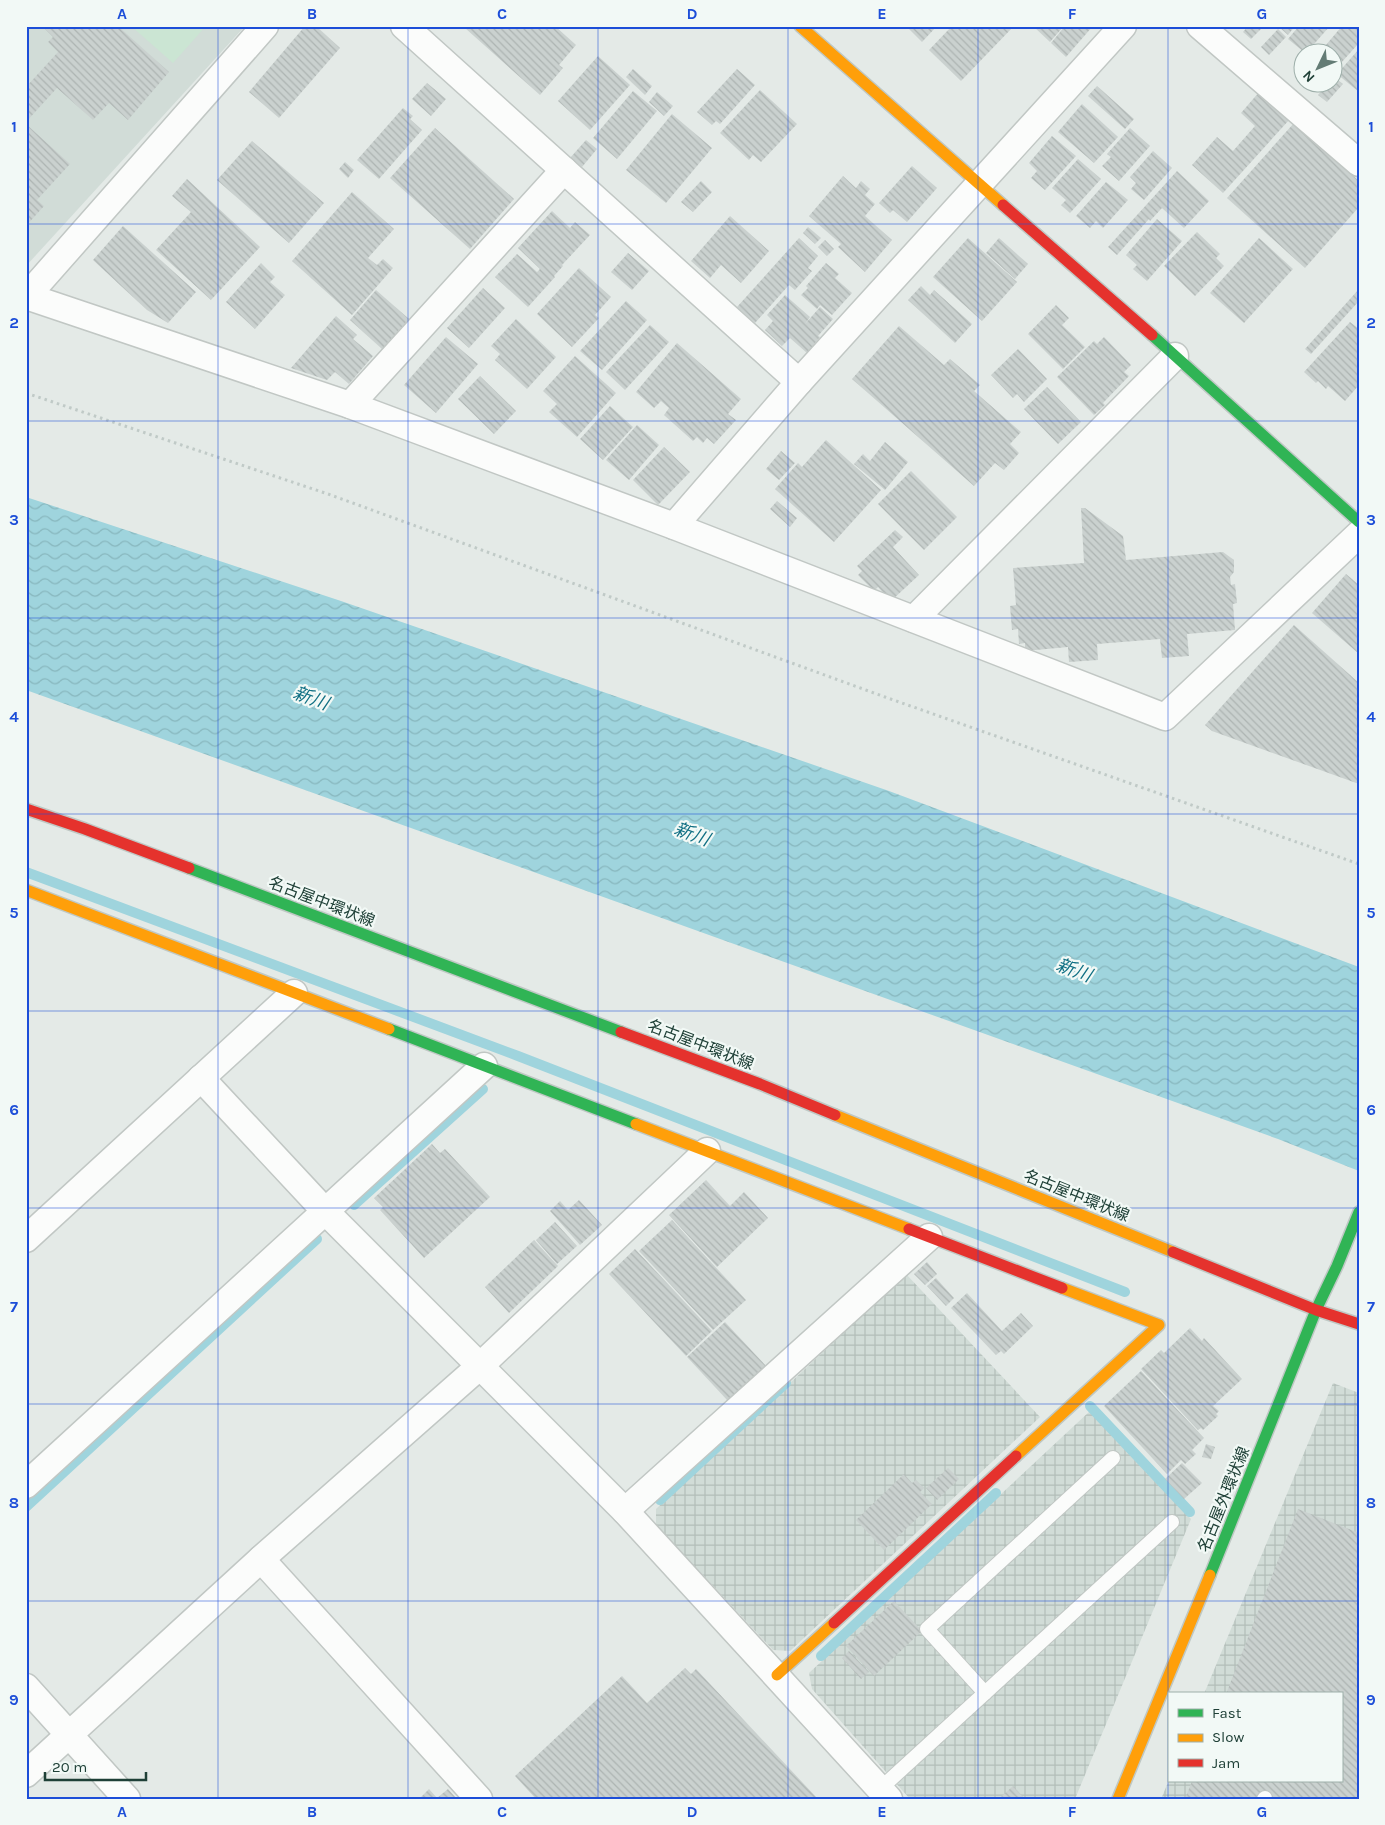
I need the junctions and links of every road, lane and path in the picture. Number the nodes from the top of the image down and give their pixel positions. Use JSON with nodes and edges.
{"nodes":[{"id":1,"x":265,"y":26,"type":"edge"},
{"id":2,"x":404,"y":26,"type":"edge"},
{"id":3,"x":800,"y":26,"type":"edge"},
{"id":4,"x":1123,"y":26,"type":"edge"},
{"id":5,"x":1200,"y":26,"type":"edge"},
{"id":6,"x":1359,"y":163,"type":"edge"},
{"id":7,"x":564,"y":170,"type":"junction"},
{"id":8,"x":978,"y":183,"type":"junction"},
{"id":9,"x":27,"y":296,"type":"edge"},
{"id":10,"x":1175,"y":356,"type":"junction"},
{"id":11,"x":799,"y":382,"type":"junction"},
{"id":12,"x":26,"y":393,"type":"edge"},
{"id":13,"x":350,"y":405,"type":"junction"},
{"id":14,"x":1359,"y":522,"type":"edge"},
{"id":15,"x":674,"y":526,"type":"junction"},
{"id":16,"x":1359,"y":534,"type":"edge"},
{"id":17,"x":914,"y":619,"type":"junction"},
{"id":18,"x":26,"y":809,"type":"edge"},
{"id":19,"x":1359,"y":864,"type":"edge"},
{"id":20,"x":26,"y":890,"type":"edge"},
{"id":21,"x":294,"y":993,"type":"junction"},
{"id":22,"x":484,"y":1066,"type":"junction"},
{"id":23,"x":201,"y":1078,"type":"junction"},
{"id":24,"x":707,"y":1151,"type":"junction"},
{"id":25,"x":325,"y":1211,"type":"junction"},
{"id":26,"x":1359,"y":1212,"type":"edge"},
{"id":27,"x":929,"y":1237,"type":"junction"},
{"id":28,"x":26,"y":1238,"type":"edge"},
{"id":29,"x":1316,"y":1310,"type":"junction"},
{"id":30,"x":1359,"y":1324,"type":"edge"},
{"id":31,"x":480,"y":1366,"type":"junction"},
{"id":32,"x":1113,"y":1458,"type":"dead end"},
{"id":33,"x":26,"y":1485,"type":"edge"},
{"id":34,"x":625,"y":1511,"type":"junction"},
{"id":35,"x":1172,"y":1522,"type":"dead end"},
{"id":36,"x":260,"y":1559,"type":"junction"},
{"id":37,"x":777,"y":1675,"type":"junction"},
{"id":38,"x":26,"y":1687,"type":"edge"},
{"id":39,"x":985,"y":1693,"type":"junction"},
{"id":40,"x":69,"y":1735,"type":"junction"},
{"id":41,"x":26,"y":1774,"type":"edge"},
{"id":42,"x":885,"y":1794,"type":"edge"},
{"id":43,"x":127,"y":1799,"type":"edge"},
{"id":44,"x":479,"y":1799,"type":"edge"},
{"id":45,"x":1118,"y":1799,"type":"edge"}],
"edges":[{"from":1,"to":9,"type":"street"},
{"from":2,"to":7,"type":"street"},
{"from":3,"to":8,"type":"street"},
{"from":4,"to":8,"type":"street"},
{"from":5,"to":6,"type":"street"},
{"from":7,"to":11,"type":"street"},
{"from":7,"to":13,"type":"street"},
{"from":8,"to":10,"type":"street"},
{"from":8,"to":11,"type":"street"},
{"from":9,"to":13,"type":"street"},
{"from":10,"to":14,"type":"street"},
{"from":10,"to":17,"type":"street"},
{"from":11,"to":15,"type":"street"},
{"from":12,"to":19,"type":"path"},
{"from":13,"to":15,"type":"street"},
{"from":15,"to":17,"type":"street"},
{"from":16,"to":17,"type":"street"},
{"from":18,"to":29,"type":"street","name":"名古屋中環状線"},
{"from":20,"to":21,"type":"street"},
{"from":21,"to":22,"type":"street"},
{"from":21,"to":23,"type":"street"},
{"from":22,"to":24,"type":"street"},
{"from":22,"to":25,"type":"street"},
{"from":23,"to":25,"type":"street"},
{"from":23,"to":28,"type":"street"},
{"from":24,"to":27,"type":"street"},
{"from":24,"to":31,"type":"street"},
{"from":25,"to":31,"type":"street"},
{"from":25,"to":33,"type":"street"},
{"from":26,"to":29,"type":"street","name":"名古屋外環状線"},
{"from":27,"to":34,"type":"street"},
{"from":27,"to":37,"type":"street"},
{"from":29,"to":30,"type":"street","name":"名古屋中環状線"},
{"from":29,"to":45,"type":"street","name":"名古屋外環状線"},
{"from":31,"to":34,"type":"street"},
{"from":31,"to":36,"type":"street"},
{"from":32,"to":39,"type":"lane"},
{"from":34,"to":37,"type":"street"},
{"from":35,"to":39,"type":"lane"},
{"from":36,"to":40,"type":"street"},
{"from":36,"to":44,"type":"street"},
{"from":37,"to":42,"type":"street"},
{"from":38,"to":40,"type":"street"},
{"from":39,"to":42,"type":"lane"},
{"from":40,"to":41,"type":"street"},
{"from":40,"to":43,"type":"street"}]}
